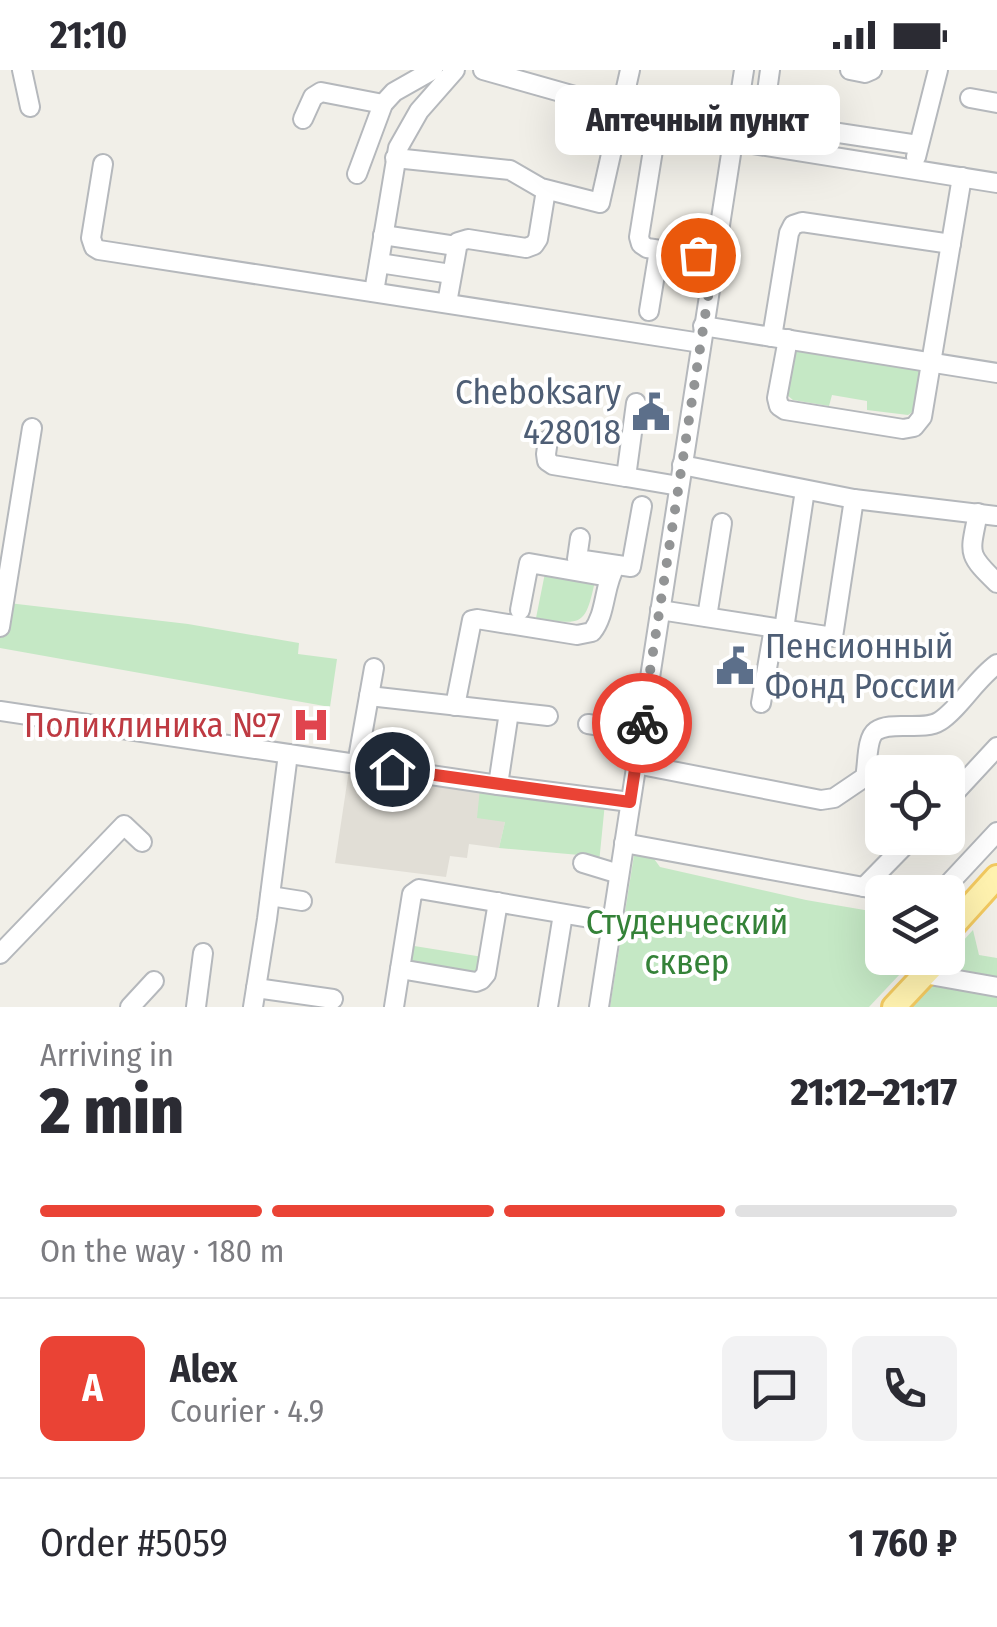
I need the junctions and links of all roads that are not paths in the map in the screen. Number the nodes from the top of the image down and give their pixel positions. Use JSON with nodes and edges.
{"nodes":[{"id":1,"x":22,"y":70,"type":"edge"},
{"id":2,"x":433,"y":70,"type":"edge"},
{"id":3,"x":454,"y":70,"type":"edge"},
{"id":4,"x":484,"y":70,"type":"edge"},
{"id":5,"x":630,"y":70,"type":"edge"},
{"id":6,"x":744,"y":70,"type":"edge"},
{"id":7,"x":770,"y":70,"type":"edge"},
{"id":8,"x":850,"y":70,"type":"edge"},
{"id":9,"x":872,"y":70,"type":"edge"},
{"id":10,"x":938,"y":70,"type":"edge"},
{"id":11,"x":970,"y":98,"type":"dead end"},
{"id":12,"x":997,"y":103,"type":"edge"},
{"id":13,"x":382,"y":104,"type":"junction"},
{"id":14,"x":30,"y":107,"type":"dead end"},
{"id":15,"x":621,"y":109,"type":"junction"},
{"id":16,"x":303,"y":118,"type":"dead end"},
{"id":17,"x":658,"y":119,"type":"junction"},
{"id":18,"x":734,"y":140,"type":"junction"},
{"id":19,"x":918,"y":146,"type":"junction"},
{"id":20,"x":395,"y":158,"type":"junction"},
{"id":21,"x":103,"y":164,"type":"dead end"},
{"id":22,"x":913,"y":169,"type":"junction"},
{"id":23,"x":357,"y":174,"type":"dead end"},
{"id":24,"x":962,"y":177,"type":"junction"},
{"id":25,"x":997,"y":183,"type":"edge"},
{"id":26,"x":546,"y":190,"type":"junction"},
{"id":27,"x":383,"y":235,"type":"junction"},
{"id":28,"x":951,"y":244,"type":"junction"},
{"id":29,"x":456,"y":246,"type":"junction"},
{"id":30,"x":660,"y":250,"type":"junction"},
{"id":31,"x":714,"y":258,"type":"junction"},
{"id":32,"x":379,"y":263,"type":"junction"},
{"id":33,"x":451,"y":274,"type":"junction"},
{"id":34,"x":374,"y":292,"type":"junction"},
{"id":35,"x":447,"y":304,"type":"junction"},
{"id":36,"x":649,"y":312,"type":"dead end"},
{"id":37,"x":702,"y":334,"type":"junction"},
{"id":38,"x":780,"y":338,"type":"junction"},
{"id":39,"x":930,"y":362,"type":"junction"},
{"id":40,"x":997,"y":372,"type":"edge"},
{"id":41,"x":636,"y":403,"type":"dead end"},
{"id":42,"x":32,"y":428,"type":"dead end"},
{"id":43,"x":548,"y":440,"type":"dead end"},
{"id":44,"x":682,"y":465,"type":"junction"},
{"id":45,"x":626,"y":477,"type":"junction"},
{"id":46,"x":678,"y":486,"type":"junction"},
{"id":47,"x":804,"y":490,"type":"junction"},
{"id":48,"x":854,"y":499,"type":"junction"},
{"id":49,"x":642,"y":506,"type":"dead end"},
{"id":50,"x":978,"y":513,"type":"junction"},
{"id":51,"x":997,"y":516,"type":"edge"},
{"id":52,"x":722,"y":523,"type":"dead end"},
{"id":53,"x":580,"y":538,"type":"dead end"},
{"id":54,"x":619,"y":569,"type":"junction"},
{"id":55,"x":665,"y":574,"type":"junction"},
{"id":56,"x":997,"y":583,"type":"edge"},
{"id":57,"x":520,"y":610,"type":"dead end"},
{"id":58,"x":660,"y":610,"type":"junction"},
{"id":59,"x":707,"y":617,"type":"junction"},
{"id":60,"x":0,"y":627,"type":"edge"},
{"id":61,"x":779,"y":629,"type":"junction"},
{"id":62,"x":632,"y":656,"type":"dead end"},
{"id":63,"x":652,"y":658,"type":"junction"},
{"id":64,"x":997,"y":664,"type":"edge"},
{"id":65,"x":374,"y":668,"type":"dead end"},
{"id":66,"x":369,"y":696,"type":"junction"},
{"id":67,"x":761,"y":703,"type":"dead end"},
{"id":68,"x":455,"y":706,"type":"junction"},
{"id":69,"x":0,"y":712,"type":"edge"},
{"id":70,"x":509,"y":712,"type":"junction"},
{"id":71,"x":548,"y":716,"type":"dead end"},
{"id":72,"x":588,"y":724,"type":"dead end"},
{"id":73,"x":641,"y":732,"type":"junction"},
{"id":74,"x":997,"y":747,"type":"edge"},
{"id":75,"x":288,"y":754,"type":"junction"},
{"id":76,"x":357,"y":764,"type":"junction"},
{"id":77,"x":636,"y":764,"type":"junction"},
{"id":78,"x":965,"y":782,"type":"edge"},
{"id":79,"x":498,"y":785,"type":"junction"},
{"id":80,"x":630,"y":802,"type":"junction"},
{"id":81,"x":997,"y":832,"type":"edge"},
{"id":82,"x":142,"y":842,"type":"dead end"},
{"id":83,"x":624,"y":844,"type":"junction"},
{"id":84,"x":896,"y":855,"type":"edge"},
{"id":85,"x":583,"y":864,"type":"dead end"},
{"id":86,"x":619,"y":874,"type":"junction"},
{"id":87,"x":957,"y":875,"type":"edge"},
{"id":88,"x":997,"y":877,"type":"edge"},
{"id":89,"x":864,"y":888,"type":"joint"},
{"id":90,"x":270,"y":896,"type":"junction"},
{"id":91,"x":997,"y":896,"type":"edge"},
{"id":92,"x":302,"y":900,"type":"dead end"},
{"id":93,"x":498,"y":902,"type":"junction"},
{"id":94,"x":965,"y":912,"type":"edge"},
{"id":95,"x":564,"y":914,"type":"junction"},
{"id":96,"x":613,"y":922,"type":"junction"},
{"id":97,"x":965,"y":931,"type":"edge"},
{"id":98,"x":203,"y":953,"type":"dead end"},
{"id":99,"x":0,"y":954,"type":"edge"},
{"id":100,"x":400,"y":970,"type":"junction"},
{"id":101,"x":915,"y":975,"type":"edge"},
{"id":102,"x":919,"y":975,"type":"edge"},
{"id":103,"x":963,"y":975,"type":"edge"},
{"id":104,"x":154,"y":981,"type":"dead end"},
{"id":105,"x":997,"y":987,"type":"edge"},
{"id":106,"x":254,"y":998,"type":"edge"},
{"id":107,"x":332,"y":998,"type":"dead end"},
{"id":108,"x":130,"y":1007,"type":"edge"},
{"id":109,"x":196,"y":1007,"type":"edge"},
{"id":110,"x":394,"y":1007,"type":"edge"},
{"id":111,"x":548,"y":1007,"type":"edge"},
{"id":112,"x":599,"y":1007,"type":"edge"},
{"id":113,"x":878,"y":1007,"type":"edge"},
{"id":114,"x":894,"y":1007,"type":"edge"}],
"edges":[{"from":1,"to":14,"type":"street"},
{"from":2,"to":13,"type":"street"},
{"from":3,"to":20,"type":"street"},
{"from":4,"to":15,"type":"street"},
{"from":5,"to":15,"type":"street"},
{"from":6,"to":18,"type":"street"},
{"from":7,"to":19,"type":"street"},
{"from":8,"to":9,"type":"street"},
{"from":10,"to":19,"type":"street"},
{"from":11,"to":12,"type":"street"},
{"from":13,"to":16,"type":"street"},
{"from":13,"to":23,"type":"street"},
{"from":15,"to":17,"type":"street"},
{"from":15,"to":26,"type":"street"},
{"from":17,"to":18,"type":"street"},
{"from":17,"to":30,"type":"street"},
{"from":18,"to":22,"type":"street"},
{"from":18,"to":31,"type":"street"},
{"from":19,"to":22,"type":"street"},
{"from":20,"to":26,"type":"street"},
{"from":20,"to":27,"type":"street"},
{"from":21,"to":34,"type":"street"},
{"from":22,"to":24,"type":"street"},
{"from":24,"to":25,"type":"street"},
{"from":24,"to":28,"type":"street"},
{"from":26,"to":29,"type":"street"},
{"from":27,"to":29,"type":"street"},
{"from":27,"to":32,"type":"street"},
{"from":28,"to":38,"type":"street"},
{"from":28,"to":39,"type":"street"},
{"from":29,"to":33,"type":"street"},
{"from":30,"to":31,"type":"street"},
{"from":30,"to":36,"type":"street"},
{"from":31,"to":37,"type":"street"},
{"from":32,"to":33,"type":"street"},
{"from":32,"to":34,"type":"street"},
{"from":33,"to":35,"type":"street"},
{"from":34,"to":35,"type":"street"},
{"from":35,"to":37,"type":"street"},
{"from":37,"to":38,"type":"street"},
{"from":37,"to":44,"type":"street"},
{"from":38,"to":39,"type":"street"},
{"from":38,"to":39,"type":"street"},
{"from":39,"to":40,"type":"street"},
{"from":41,"to":45,"type":"street"},
{"from":42,"to":60,"type":"street"},
{"from":43,"to":45,"type":"street"},
{"from":44,"to":46,"type":"street"},
{"from":44,"to":47,"type":"street"},
{"from":45,"to":46,"type":"street"},
{"from":46,"to":55,"type":"street"},
{"from":47,"to":48,"type":"street"},
{"from":47,"to":61,"type":"street"},
{"from":48,"to":50,"type":"street"},
{"from":48,"to":61,"type":"street"},
{"from":49,"to":54,"type":"street"},
{"from":50,"to":51,"type":"street"},
{"from":50,"to":56,"type":"street"},
{"from":52,"to":59,"type":"street"},
{"from":53,"to":54,"type":"street"},
{"from":54,"to":55,"type":"street"},
{"from":54,"to":57,"type":"street"},
{"from":54,"to":68,"type":"street"},
{"from":55,"to":58,"type":"street"},
{"from":58,"to":59,"type":"street"},
{"from":58,"to":63,"type":"street"},
{"from":59,"to":61,"type":"street"},
{"from":61,"to":67,"type":"street"},
{"from":62,"to":63,"type":"street"},
{"from":63,"to":73,"type":"street"},
{"from":64,"to":77,"type":"street"},
{"from":65,"to":66,"type":"street"},
{"from":66,"to":68,"type":"street"},
{"from":66,"to":76,"type":"street"},
{"from":68,"to":70,"type":"street"},
{"from":69,"to":75,"type":"street"},
{"from":70,"to":71,"type":"street"},
{"from":70,"to":79,"type":"street"},
{"from":72,"to":73,"type":"street"},
{"from":73,"to":77,"type":"street"},
{"from":74,"to":78,"type":"street"},
{"from":75,"to":76,"type":"street"},
{"from":75,"to":90,"type":"street"},
{"from":76,"to":79,"type":"street"},
{"from":77,"to":80,"type":"street"},
{"from":79,"to":80,"type":"street"},
{"from":80,"to":83,"type":"street"},
{"from":81,"to":87,"type":"street"},
{"from":82,"to":99,"type":"street"},
{"from":83,"to":86,"type":"street"},
{"from":83,"to":89,"type":"street"},
{"from":84,"to":89,"type":"street"},
{"from":85,"to":86,"type":"street"},
{"from":86,"to":96,"type":"street"},
{"from":88,"to":94,"type":"main road"},
{"from":90,"to":92,"type":"street"},
{"from":90,"to":106,"type":"street"},
{"from":91,"to":97,"type":"main road"},
{"from":93,"to":95,"type":"street"},
{"from":93,"to":100,"type":"street"},
{"from":93,"to":100,"type":"street"},
{"from":95,"to":96,"type":"street"},
{"from":95,"to":111,"type":"street"},
{"from":96,"to":112,"type":"street"},
{"from":98,"to":109,"type":"street"},
{"from":100,"to":110,"type":"street"},
{"from":101,"to":113,"type":"main road"},
{"from":102,"to":114,"type":"main road"},
{"from":103,"to":105,"type":"street"},
{"from":104,"to":108,"type":"street"},
{"from":106,"to":107,"type":"street"}]}
